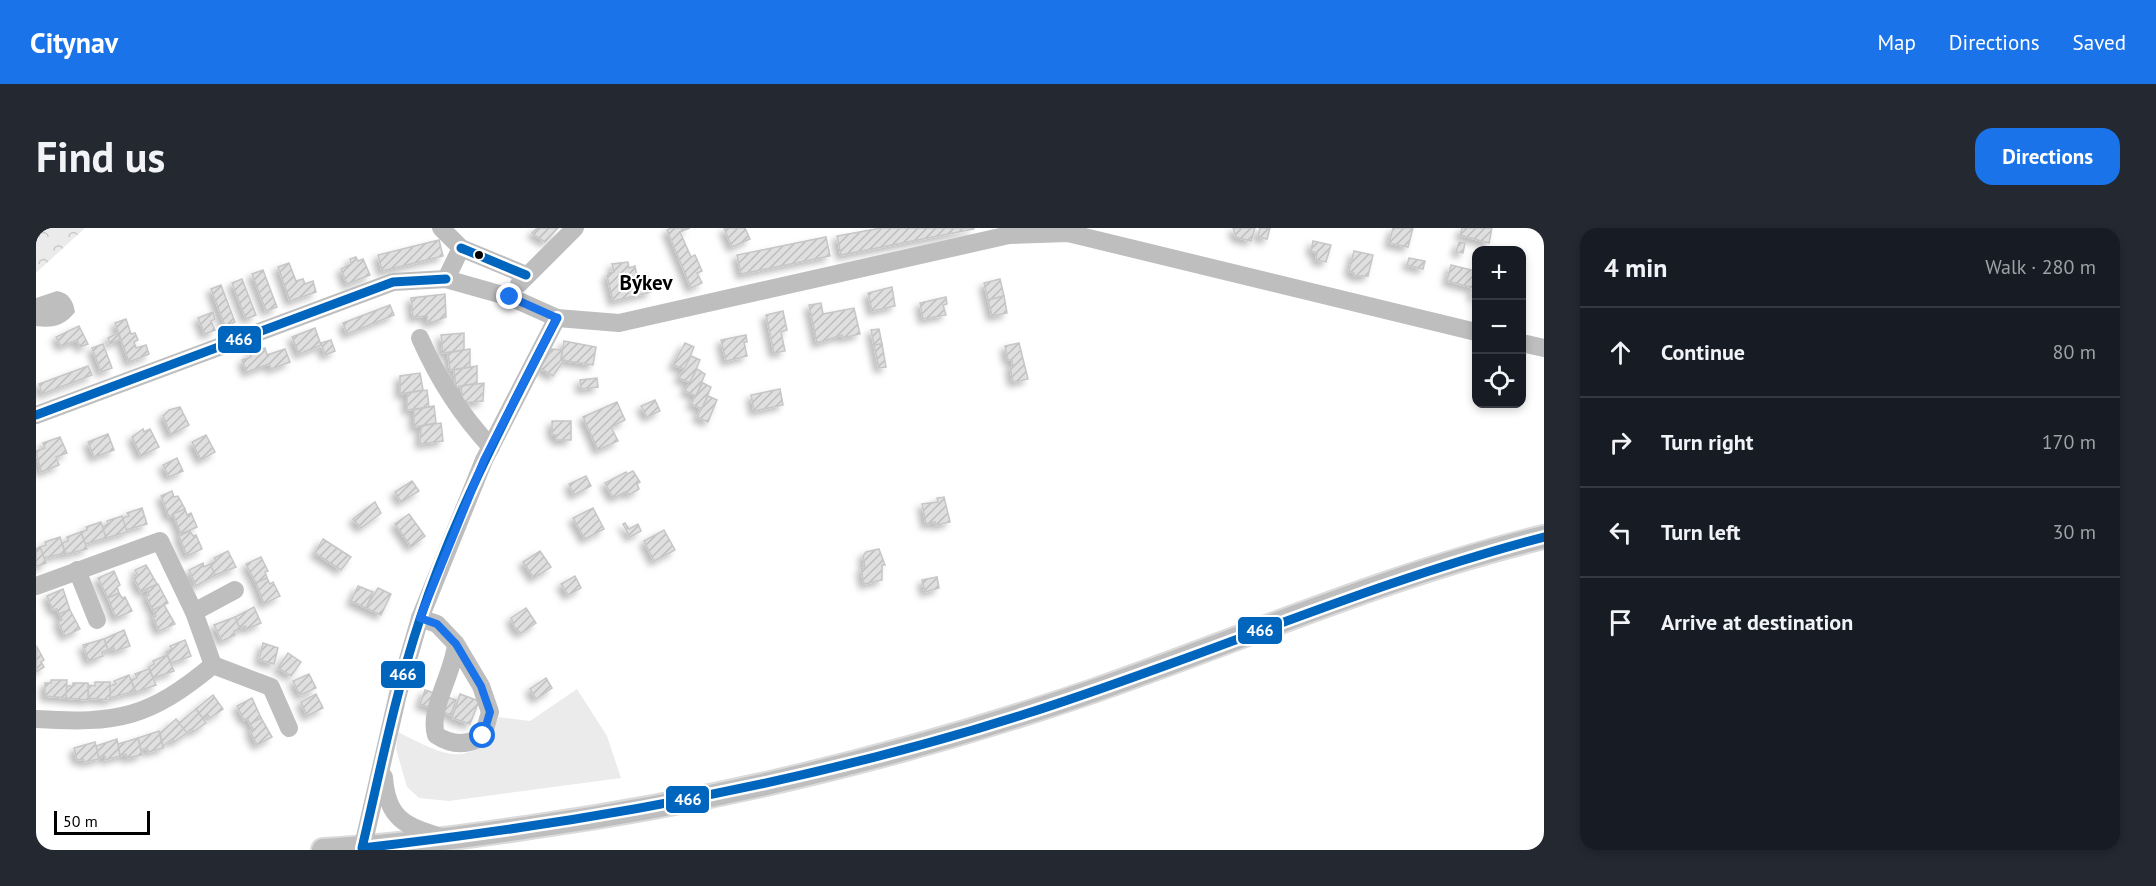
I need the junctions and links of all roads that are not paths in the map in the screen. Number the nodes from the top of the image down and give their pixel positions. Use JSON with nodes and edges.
{"nodes":[{"id":1,"x":441,"y":228,"type":"edge"},
{"id":2,"x":575,"y":228,"type":"edge"},
{"id":3,"x":461,"y":248,"type":"junction"},
{"id":4,"x":526,"y":275,"type":"junction"},
{"id":5,"x":446,"y":279,"type":"junction"},
{"id":6,"x":510,"y":297,"type":"junction"},
{"id":7,"x":557,"y":318,"type":"junction"},
{"id":8,"x":1472,"y":332,"type":"edge"},
{"id":9,"x":420,"y":338,"type":"dead end"},
{"id":10,"x":1526,"y":344,"type":"edge"},
{"id":11,"x":1544,"y":348,"type":"edge"},
{"id":12,"x":36,"y":415,"type":"edge"},
{"id":13,"x":490,"y":447,"type":"junction"},
{"id":14,"x":1544,"y":537,"type":"edge"},
{"id":15,"x":77,"y":570,"type":"junction"},
{"id":16,"x":36,"y":586,"type":"edge"},
{"id":17,"x":235,"y":590,"type":"dead end"},
{"id":18,"x":194,"y":612,"type":"junction"},
{"id":19,"x":420,"y":618,"type":"junction"},
{"id":20,"x":97,"y":620,"type":"dead end"},
{"id":21,"x":456,"y":644,"type":"junction"},
{"id":22,"x":213,"y":665,"type":"junction"},
{"id":23,"x":36,"y":719,"type":"edge"},
{"id":24,"x":289,"y":728,"type":"dead end"},
{"id":25,"x":382,"y":761,"type":"junction"},
{"id":26,"x":449,"y":840,"type":"junction"},
{"id":27,"x":362,"y":849,"type":"edge"},
{"id":28,"x":323,"y":850,"type":"edge"}],
"edges":[{"from":1,"to":3,"type":"street"},
{"from":2,"to":4,"type":"street"},
{"from":3,"to":4,"type":"street"},
{"from":3,"to":5,"type":"street"},
{"from":4,"to":6,"type":"street"},
{"from":5,"to":6,"type":"street"},
{"from":5,"to":12,"type":"street"},
{"from":6,"to":7,"type":"street"},
{"from":7,"to":8,"type":"street"},
{"from":7,"to":13,"type":"street"},
{"from":9,"to":13,"type":"street"},
{"from":10,"to":11,"type":"street"},
{"from":13,"to":19,"type":"street"},
{"from":14,"to":26,"type":"main road"},
{"from":15,"to":16,"type":"street"},
{"from":15,"to":18,"type":"street"},
{"from":15,"to":20,"type":"street"},
{"from":17,"to":18,"type":"street"},
{"from":18,"to":22,"type":"street"},
{"from":19,"to":21,"type":"street"},
{"from":19,"to":25,"type":"street"},
{"from":21,"to":21,"type":"street"},
{"from":22,"to":23,"type":"street"},
{"from":22,"to":24,"type":"street"},
{"from":25,"to":26,"type":"street"},
{"from":25,"to":27,"type":"street"},
{"from":26,"to":27,"type":"main road"},
{"from":27,"to":28,"type":"main road"}]}
